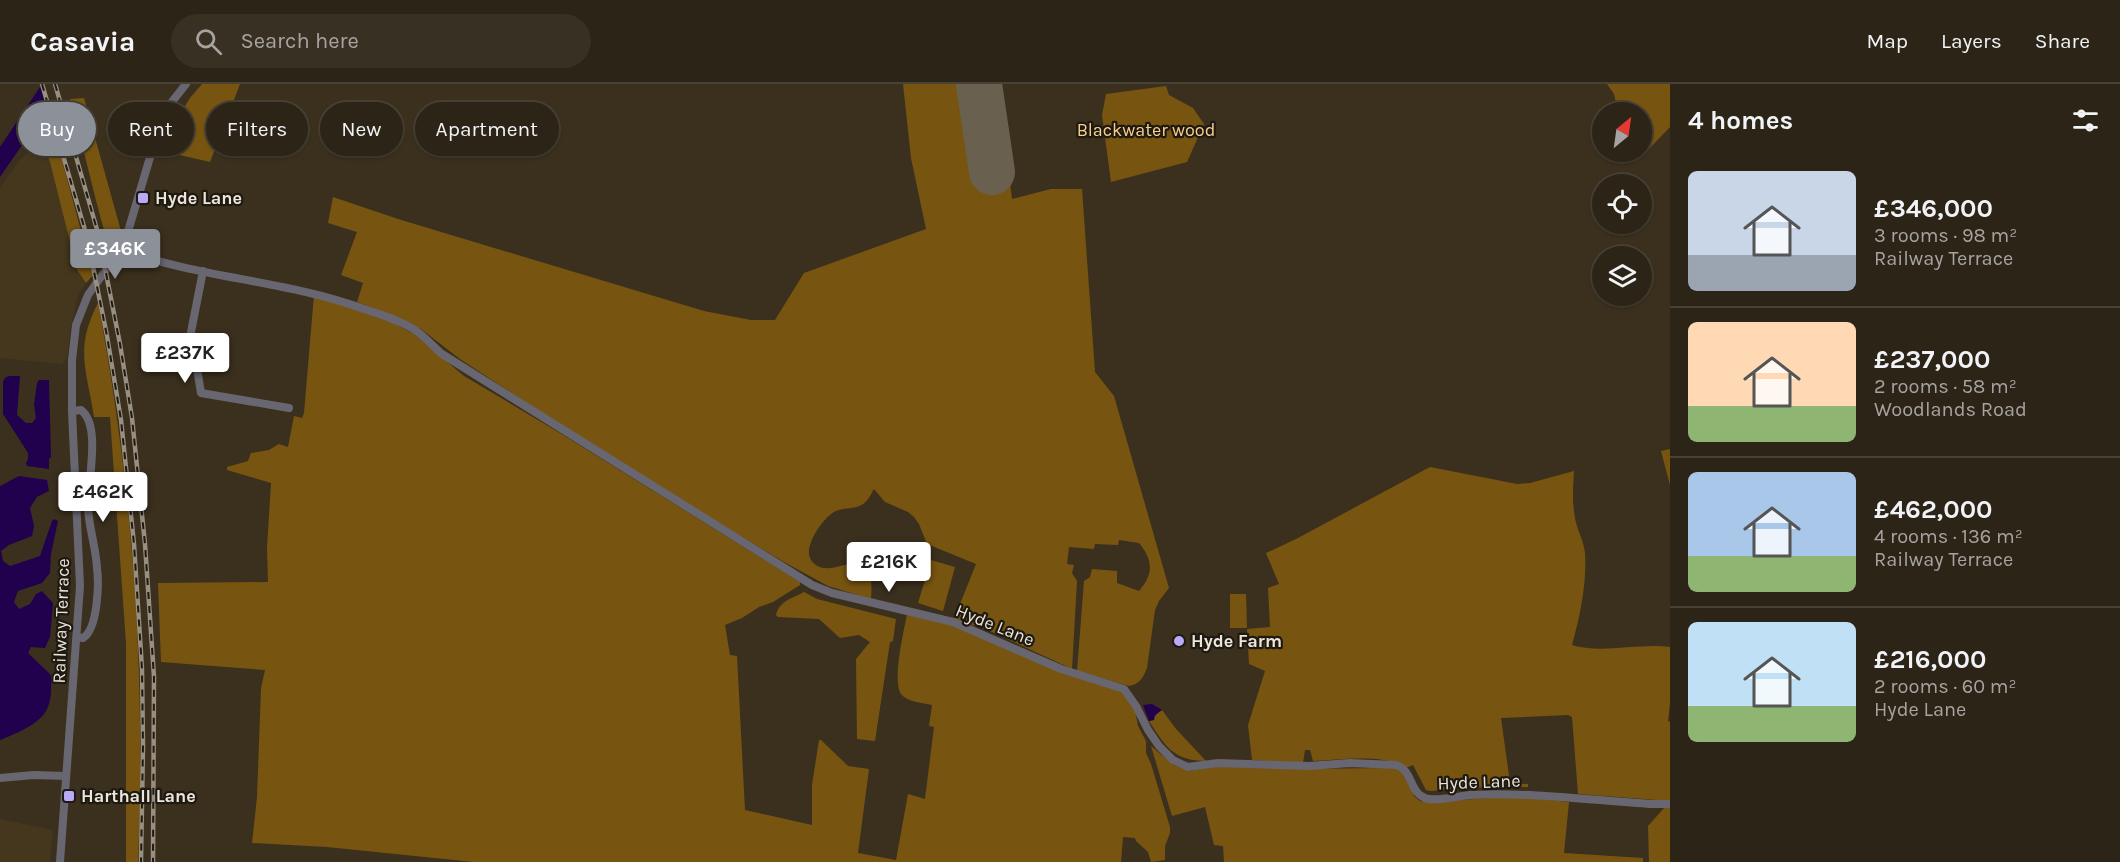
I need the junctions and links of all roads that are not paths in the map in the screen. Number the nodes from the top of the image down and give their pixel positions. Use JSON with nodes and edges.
{"nodes":[{"id":1,"x":186,"y":84,"type":"edge"},
{"id":2,"x":121,"y":249,"type":"junction"},
{"id":3,"x":203,"y":271,"type":"junction"},
{"id":4,"x":289,"y":408,"type":"dead end"},
{"id":5,"x":72,"y":411,"type":"junction"},
{"id":6,"x":77,"y":637,"type":"junction"},
{"id":7,"x":66,"y":776,"type":"junction"},
{"id":8,"x":0,"y":778,"type":"edge"},
{"id":9,"x":1670,"y":804,"type":"edge"},
{"id":10,"x":60,"y":862,"type":"edge"}],
"edges":[{"from":1,"to":2,"type":"street","name":"Railway Terrace"},
{"from":2,"to":3,"type":"street","name":"Hyde Lane"},
{"from":2,"to":5,"type":"street","name":"Railway Terrace"},
{"from":3,"to":4,"type":"street"},
{"from":3,"to":9,"type":"street","name":"Hyde Lane"},
{"from":5,"to":6,"type":"street","name":"Railway Terrace"},
{"from":5,"to":6,"type":"street"},
{"from":6,"to":7,"type":"street","name":"Railway Terrace"},
{"from":7,"to":8,"type":"street"},
{"from":7,"to":10,"type":"street","name":"Railway Terrace"}]}
